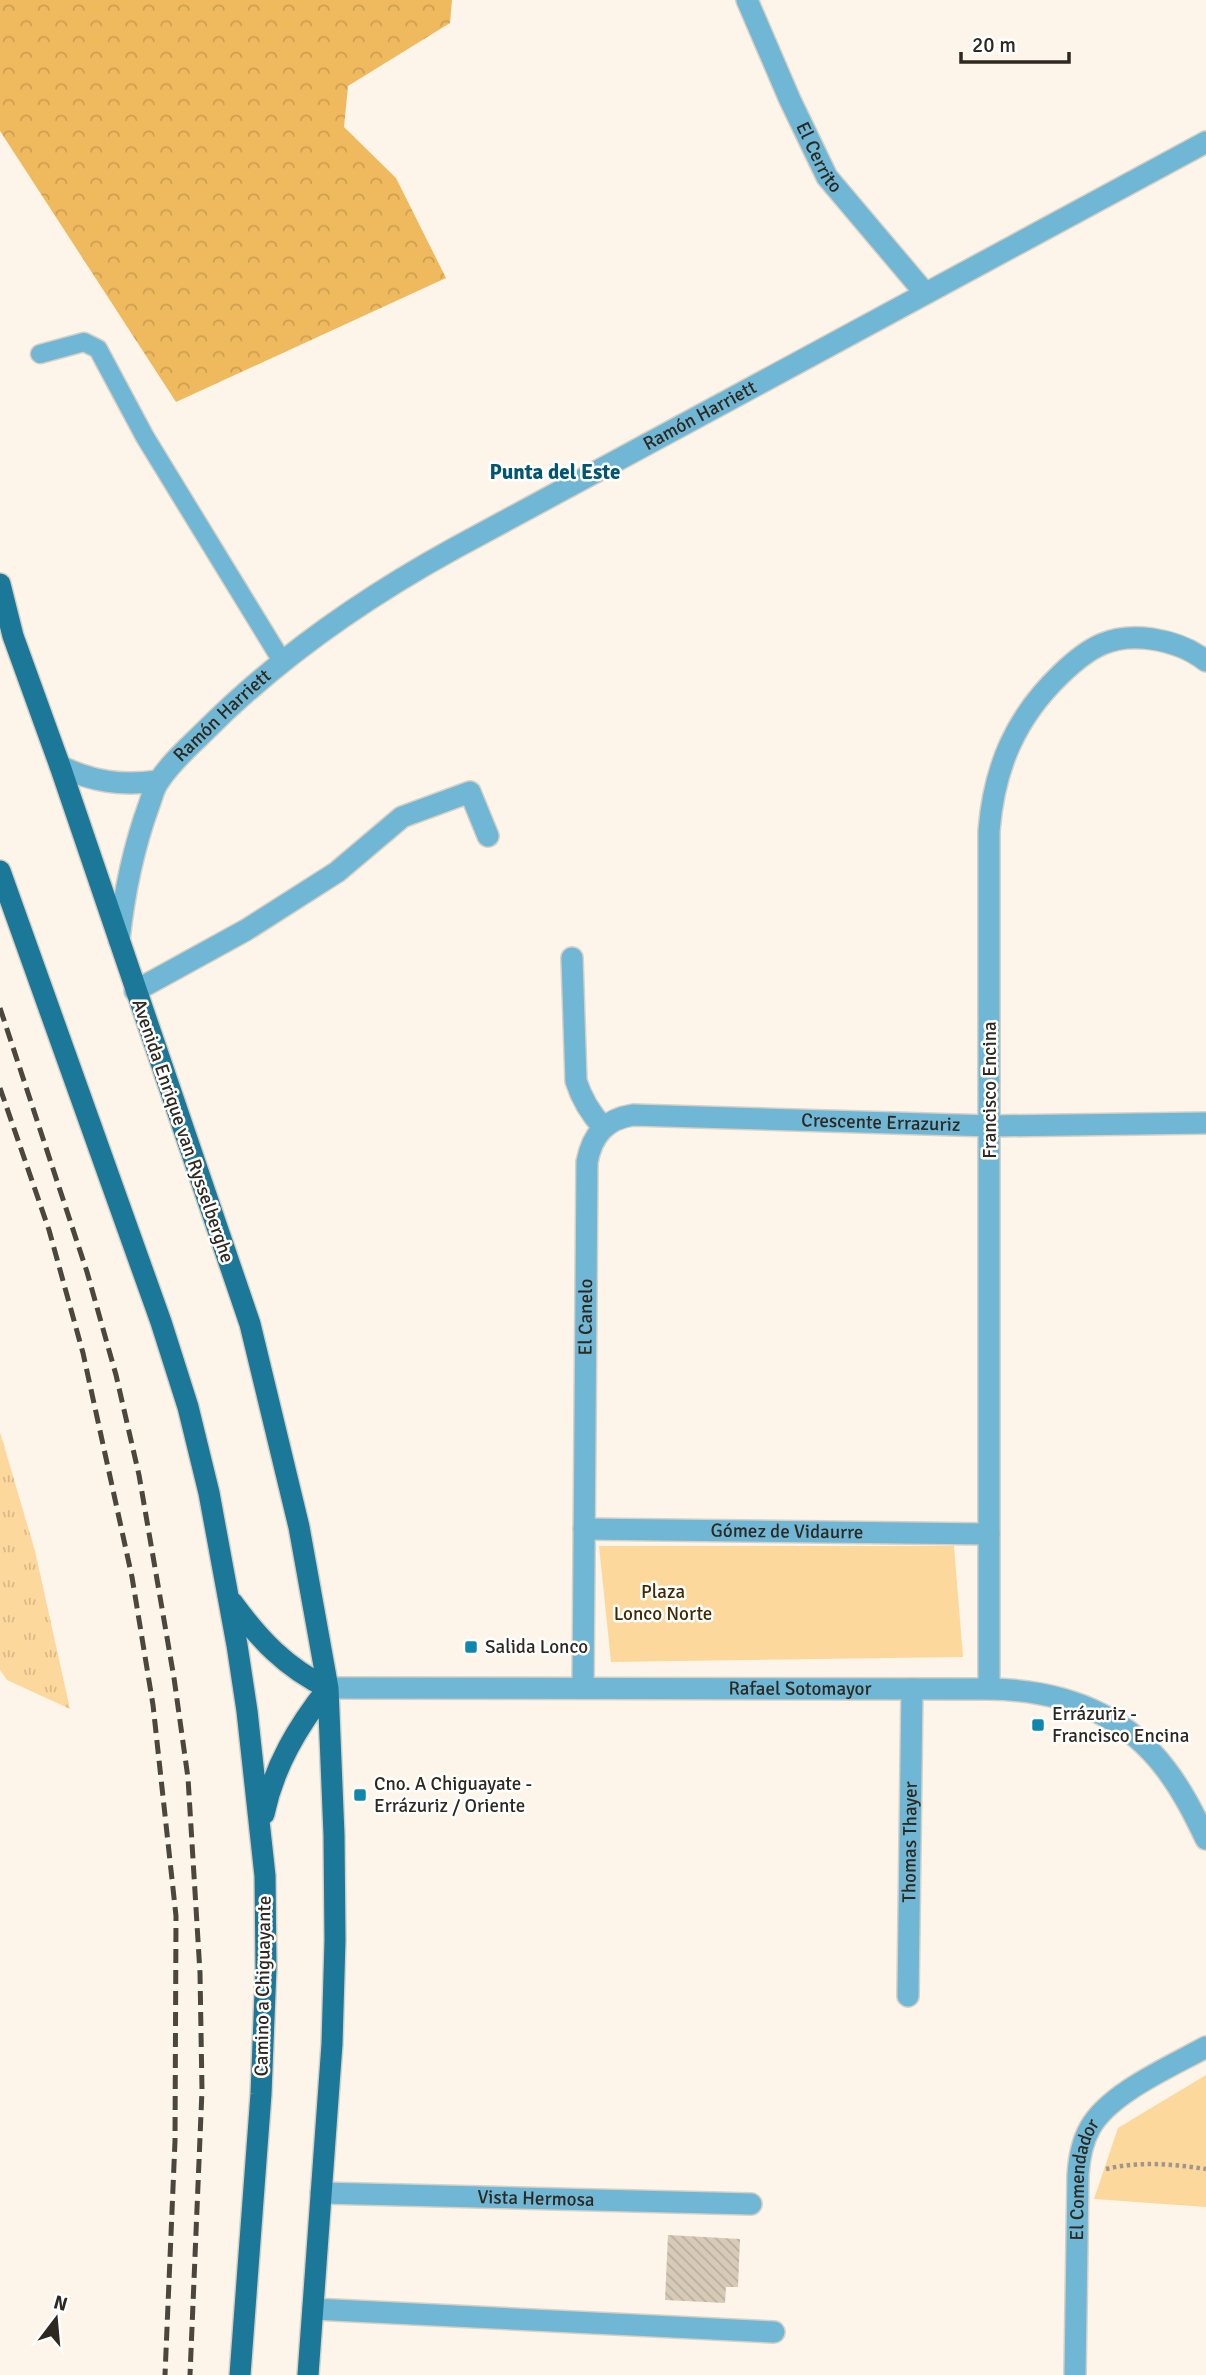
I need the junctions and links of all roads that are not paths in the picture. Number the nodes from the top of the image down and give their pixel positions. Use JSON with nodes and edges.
{"nodes":[{"id":1,"x":747,"y":0,"type":"edge"},
{"id":2,"x":1206,"y":142,"type":"edge"},
{"id":3,"x":925,"y":293,"type":"junction"},
{"id":4,"x":40,"y":354,"type":"dead end"},
{"id":5,"x":0,"y":584,"type":"edge"},
{"id":6,"x":282,"y":661,"type":"junction"},
{"id":7,"x":1206,"y":661,"type":"edge"},
{"id":8,"x":60,"y":766,"type":"junction"},
{"id":9,"x":158,"y":781,"type":"junction"},
{"id":10,"x":488,"y":836,"type":"dead end"},
{"id":11,"x":0,"y":871,"type":"edge"},
{"id":12,"x":118,"y":941,"type":"junction"},
{"id":13,"x":572,"y":958,"type":"dead end"},
{"id":14,"x":135,"y":991,"type":"junction"},
{"id":15,"x":1206,"y":1124,"type":"edge"},
{"id":16,"x":991,"y":1126,"type":"junction"},
{"id":17,"x":603,"y":1127,"type":"junction"},
{"id":18,"x":584,"y":1529,"type":"junction"},
{"id":19,"x":989,"y":1534,"type":"junction"},
{"id":20,"x":229,"y":1599,"type":"junction"},
{"id":21,"x":328,"y":1688,"type":"junction"},
{"id":22,"x":583,"y":1688,"type":"junction"},
{"id":23,"x":912,"y":1689,"type":"junction"},
{"id":24,"x":989,"y":1689,"type":"junction"},
{"id":25,"x":261,"y":1829,"type":"junction"},
{"id":26,"x":1206,"y":1839,"type":"edge"},
{"id":27,"x":908,"y":1996,"type":"dead end"},
{"id":28,"x":1206,"y":2047,"type":"edge"},
{"id":29,"x":321,"y":2193,"type":"junction"},
{"id":30,"x":751,"y":2204,"type":"dead end"},
{"id":31,"x":313,"y":2309,"type":"junction"},
{"id":32,"x":774,"y":2332,"type":"dead end"},
{"id":33,"x":240,"y":2375,"type":"edge"},
{"id":34,"x":308,"y":2375,"type":"edge"},
{"id":35,"x":1075,"y":2375,"type":"edge"}],
"edges":[{"from":1,"to":3,"type":"street","name":"El Cerrito"},
{"from":2,"to":3,"type":"street","name":"Ramón Harriett"},
{"from":3,"to":6,"type":"street","name":"Ramón Harriett"},
{"from":4,"to":6,"type":"lane"},
{"from":5,"to":8,"type":"main road","name":"Avenida Enrique van Rysselberghe"},
{"from":6,"to":9,"type":"street","name":"Ramón Harriett"},
{"from":7,"to":16,"type":"street","name":"Francisco Encina"},
{"from":8,"to":9,"type":"street","name":"Ramón Harriett"},
{"from":8,"to":12,"type":"main road","name":"Avenida Enrique van Rysselberghe"},
{"from":9,"to":12,"type":"street","name":"Ramón Harriett"},
{"from":10,"to":14,"type":"street"},
{"from":11,"to":20,"type":"main road"},
{"from":12,"to":14,"type":"main road","name":"Avenida Enrique van Rysselberghe"},
{"from":13,"to":17,"type":"street"},
{"from":14,"to":21,"type":"main road","name":"Avenida Enrique van Rysselberghe"},
{"from":15,"to":16,"type":"street","name":"Crescente Errazuriz"},
{"from":16,"to":17,"type":"street","name":"Crescente Errazuriz"},
{"from":16,"to":19,"type":"street","name":"Francisco Encina"},
{"from":17,"to":18,"type":"street","name":"El Canelo"},
{"from":18,"to":19,"type":"street","name":"Gómez de Vidaurre"},
{"from":18,"to":22,"type":"street","name":"El Canelo"},
{"from":19,"to":24,"type":"street","name":"Francisco Encina"},
{"from":20,"to":21,"type":"main road"},
{"from":20,"to":25,"type":"main road","name":"Camino a Chiguayante"},
{"from":21,"to":22,"type":"street","name":"Rafael Sotomayor"},
{"from":21,"to":25,"type":"main road"},
{"from":21,"to":29,"type":"main road"},
{"from":22,"to":23,"type":"street","name":"Rafael Sotomayor"},
{"from":23,"to":24,"type":"street","name":"Rafael Sotomayor"},
{"from":23,"to":27,"type":"street","name":"Thomas Thayer"},
{"from":24,"to":26,"type":"street","name":"Rafael Sotomayor"},
{"from":25,"to":33,"type":"main road","name":"Camino a Chiguayante"},
{"from":28,"to":35,"type":"street","name":"El Comendador"},
{"from":29,"to":30,"type":"street","name":"Vista Hermosa"},
{"from":29,"to":31,"type":"main road"},
{"from":31,"to":32,"type":"street"},
{"from":31,"to":34,"type":"main road"}]}
